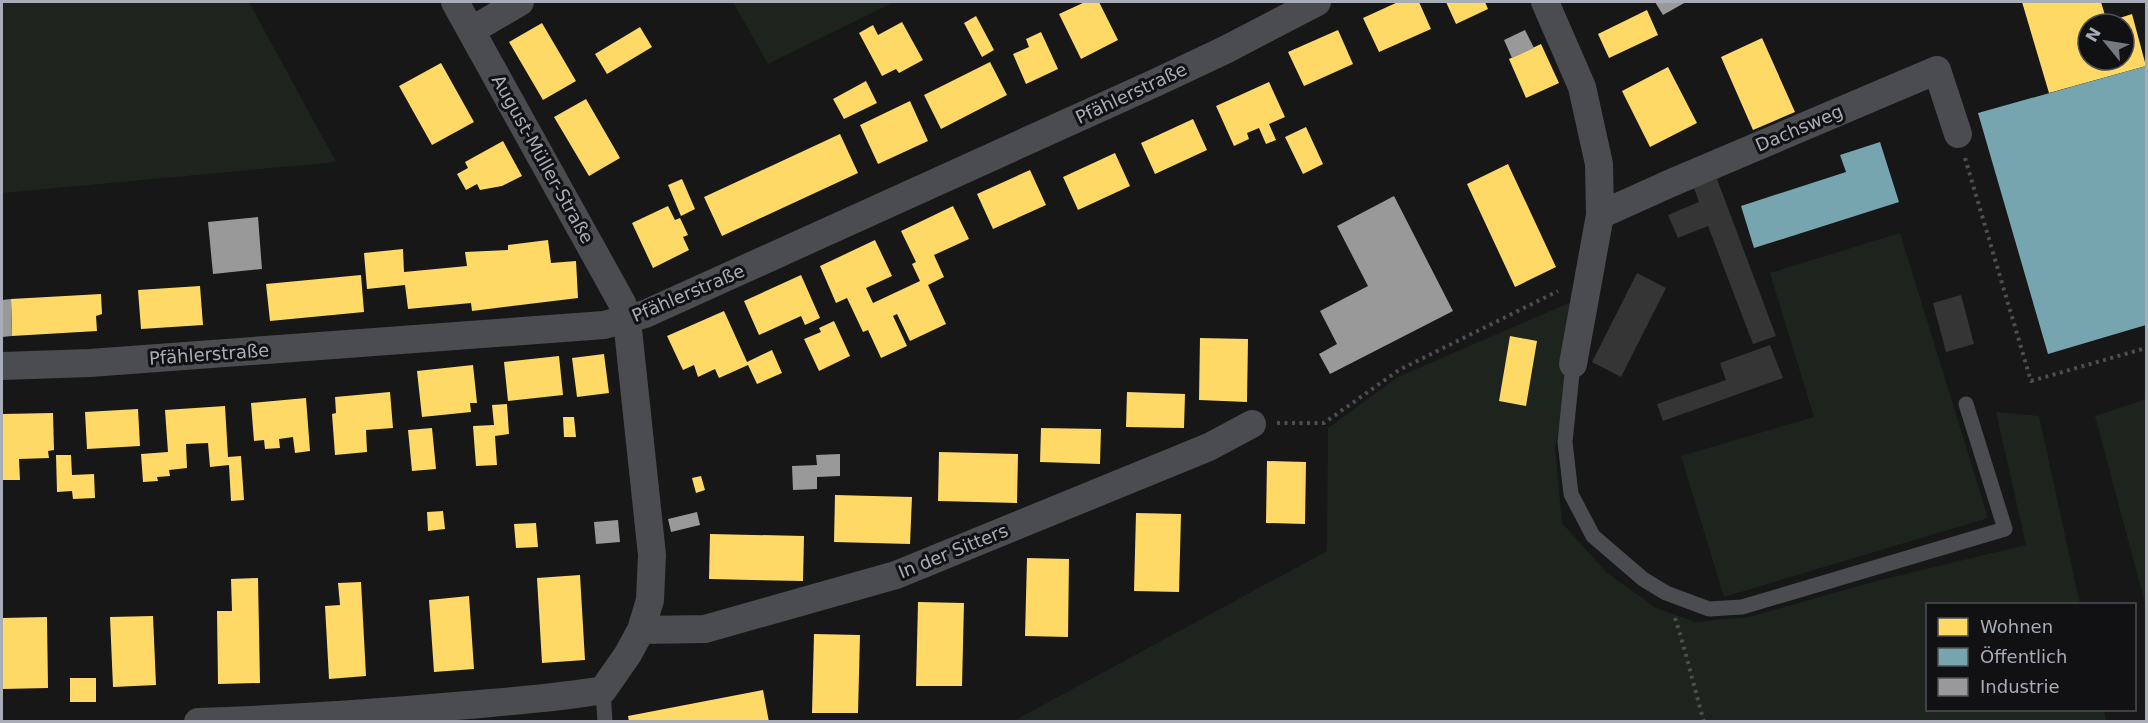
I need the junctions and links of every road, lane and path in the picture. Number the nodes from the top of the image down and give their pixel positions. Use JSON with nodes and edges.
{"nodes":[{"id":1,"x":455,"y":2,"type":"edge"},
{"id":2,"x":520,"y":2,"type":"edge"},
{"id":3,"x":1317,"y":2,"type":"edge"},
{"id":4,"x":1545,"y":2,"type":"edge"},
{"id":5,"x":472,"y":30,"type":"junction"},
{"id":6,"x":1958,"y":134,"type":"joint"},
{"id":7,"x":1600,"y":215,"type":"junction"},
{"id":8,"x":1589,"y":276,"type":"junction"},
{"id":9,"x":627,"y":320,"type":"junction"},
{"id":10,"x":2146,"y":348,"type":"edge"},
{"id":11,"x":1573,"y":364,"type":"joint"},
{"id":12,"x":2,"y":366,"type":"edge"},
{"id":13,"x":1966,"y":404,"type":"dead end"},
{"id":14,"x":1252,"y":424,"type":"joint"},
{"id":15,"x":1666,"y":593,"type":"junction"},
{"id":16,"x":641,"y":630,"type":"junction"},
{"id":17,"x":603,"y":690,"type":"junction"},
{"id":18,"x":198,"y":722,"type":"edge"},
{"id":19,"x":604,"y":722,"type":"edge"},
{"id":20,"x":1704,"y":722,"type":"edge"}],
"edges":[{"from":1,"to":5,"type":"street","name":"August-Müller-Straße"},
{"from":2,"to":5,"type":"street"},
{"from":3,"to":9,"type":"street","name":"Pfählerstraße"},
{"from":4,"to":7,"type":"street"},
{"from":5,"to":9,"type":"street","name":"August-Müller-Straße"},
{"from":6,"to":7,"type":"street","name":"Dachsweg"},
{"from":6,"to":10,"type":"path"},
{"from":7,"to":8,"type":"street"},
{"from":8,"to":11,"type":"street"},
{"from":8,"to":14,"type":"path"},
{"from":9,"to":12,"type":"street","name":"Pfählerstraße"},
{"from":9,"to":16,"type":"street"},
{"from":11,"to":15,"type":"lane"},
{"from":13,"to":15,"type":"lane"},
{"from":14,"to":16,"type":"street","name":"In der Sitters"},
{"from":15,"to":20,"type":"path"},
{"from":16,"to":17,"type":"street"},
{"from":17,"to":18,"type":"street"},
{"from":17,"to":19,"type":"lane"}]}
